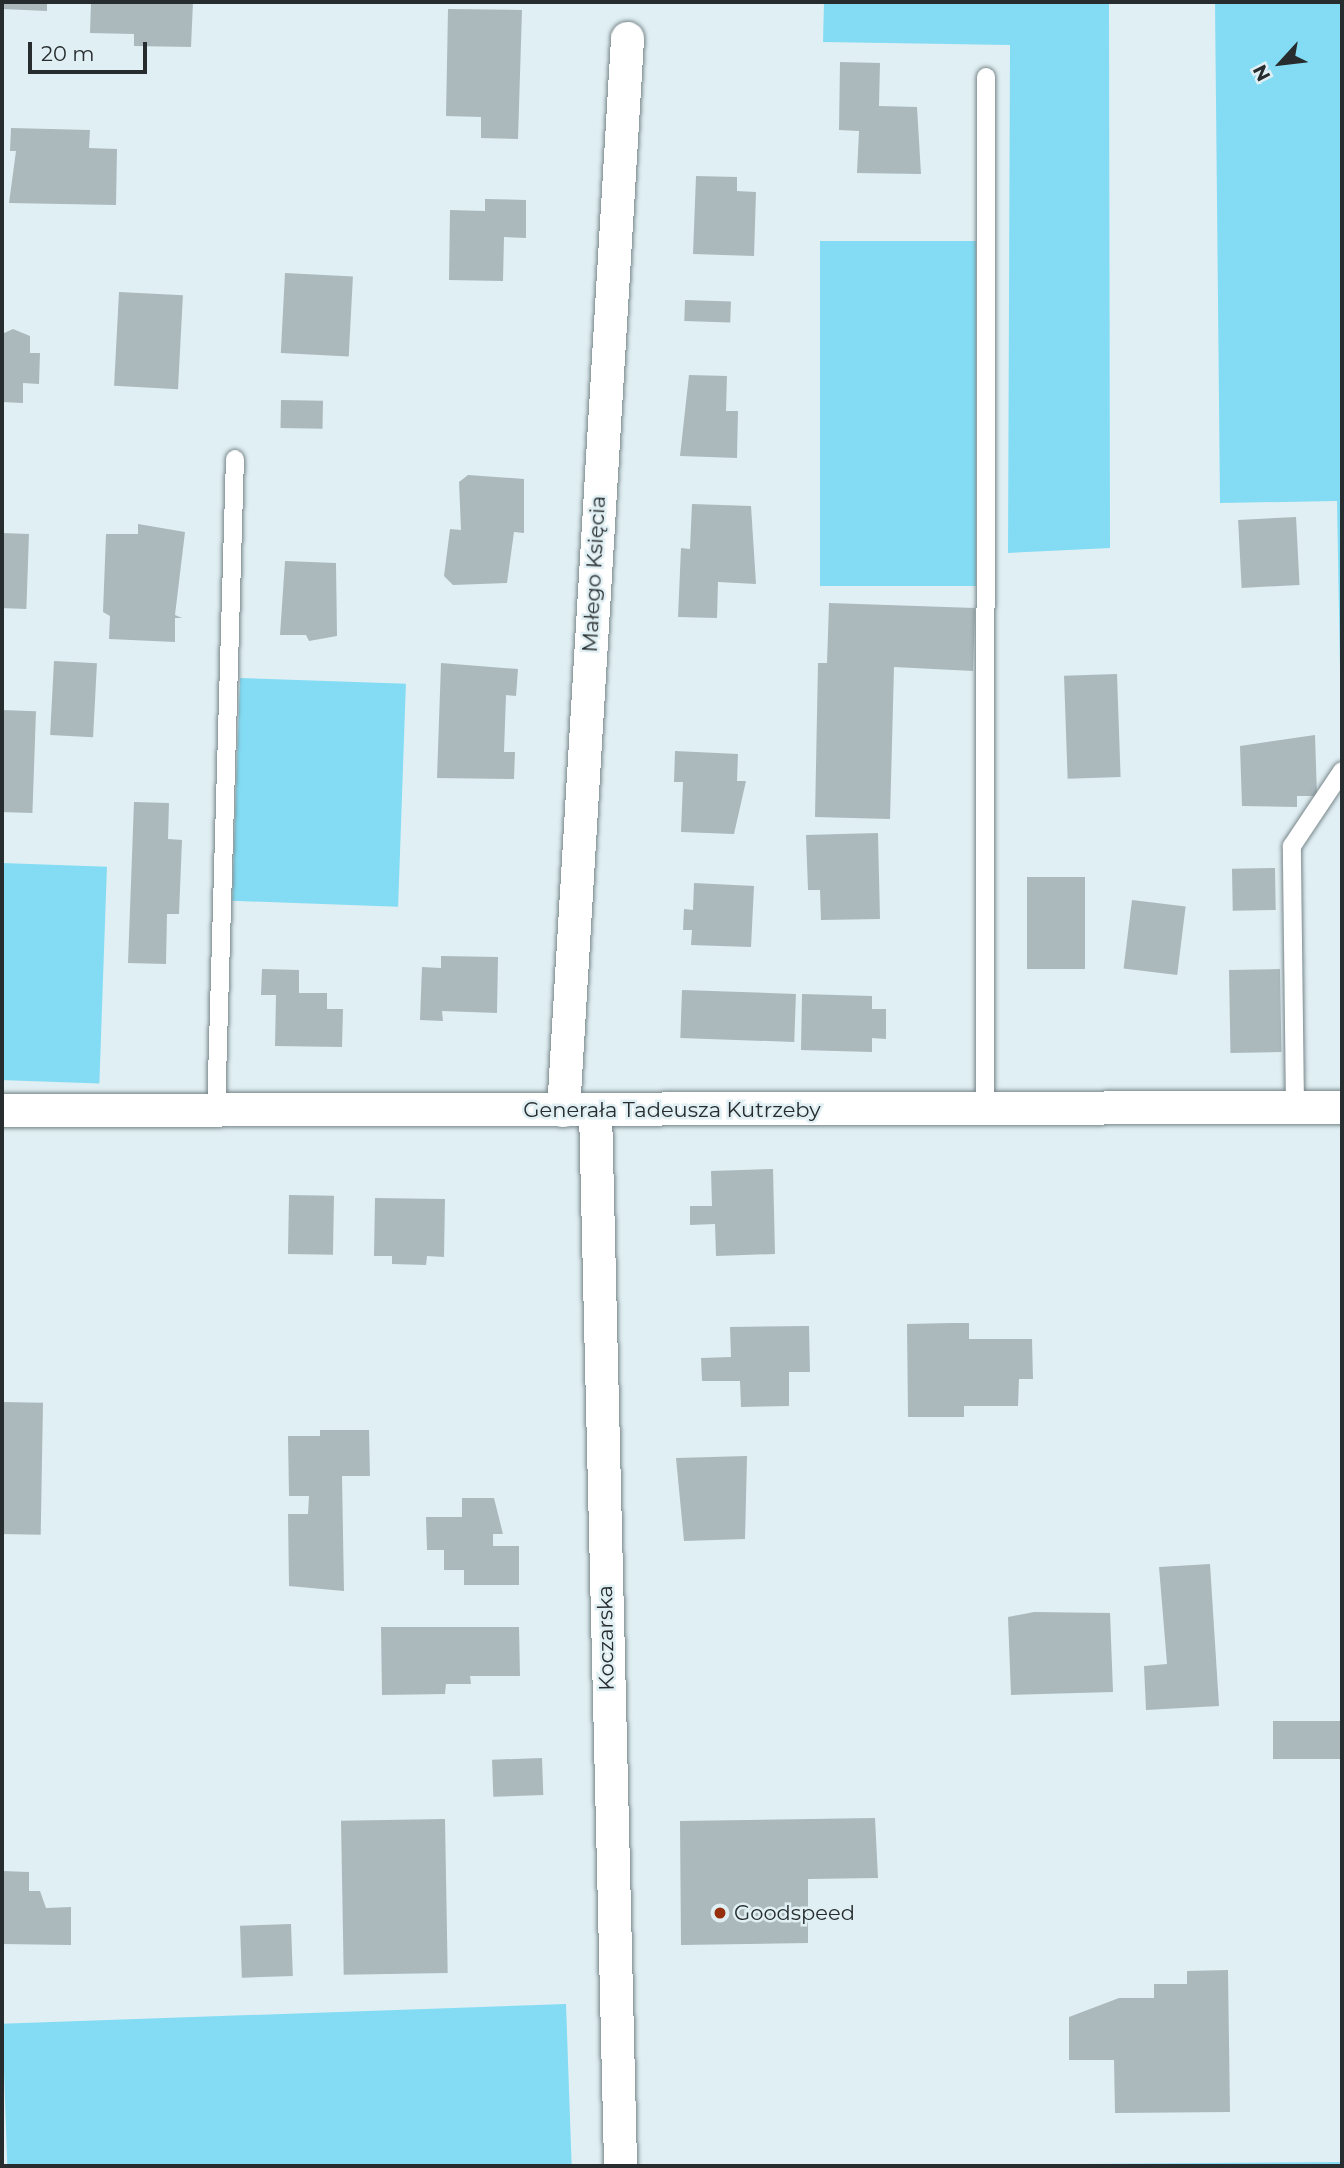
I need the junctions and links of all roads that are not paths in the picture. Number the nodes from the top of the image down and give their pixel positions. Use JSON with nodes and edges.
{"nodes":[{"id":1,"x":627,"y":38,"type":"dead end"},
{"id":2,"x":986,"y":77,"type":"dead end"},
{"id":3,"x":235,"y":459,"type":"dead end"},
{"id":4,"x":1342,"y":771,"type":"edge"},
{"id":5,"x":1295,"y":1107,"type":"junction"},
{"id":6,"x":1342,"y":1107,"type":"edge"},
{"id":7,"x":985,"y":1109,"type":"junction"},
{"id":8,"x":2,"y":1110,"type":"edge"},
{"id":9,"x":579,"y":1110,"type":"junction"},
{"id":10,"x":216,"y":1113,"type":"junction"},
{"id":11,"x":620,"y":2166,"type":"edge"}],
"edges":[{"from":1,"to":9,"type":"street","name":"Małego Księcia"},
{"from":2,"to":7,"type":"lane"},
{"from":3,"to":10,"type":"lane"},
{"from":4,"to":5,"type":"lane"},
{"from":5,"to":6,"type":"street","name":"Generała Tadeusza Kutrzeby"},
{"from":5,"to":7,"type":"street","name":"Generała Tadeusza Kutrzeby"},
{"from":7,"to":9,"type":"street","name":"Generała Tadeusza Kutrzeby"},
{"from":8,"to":10,"type":"street","name":"Generała Tadeusza Kutrzeby"},
{"from":9,"to":10,"type":"street","name":"Generała Tadeusza Kutrzeby"},
{"from":9,"to":11,"type":"street","name":"Koczarska"}]}
